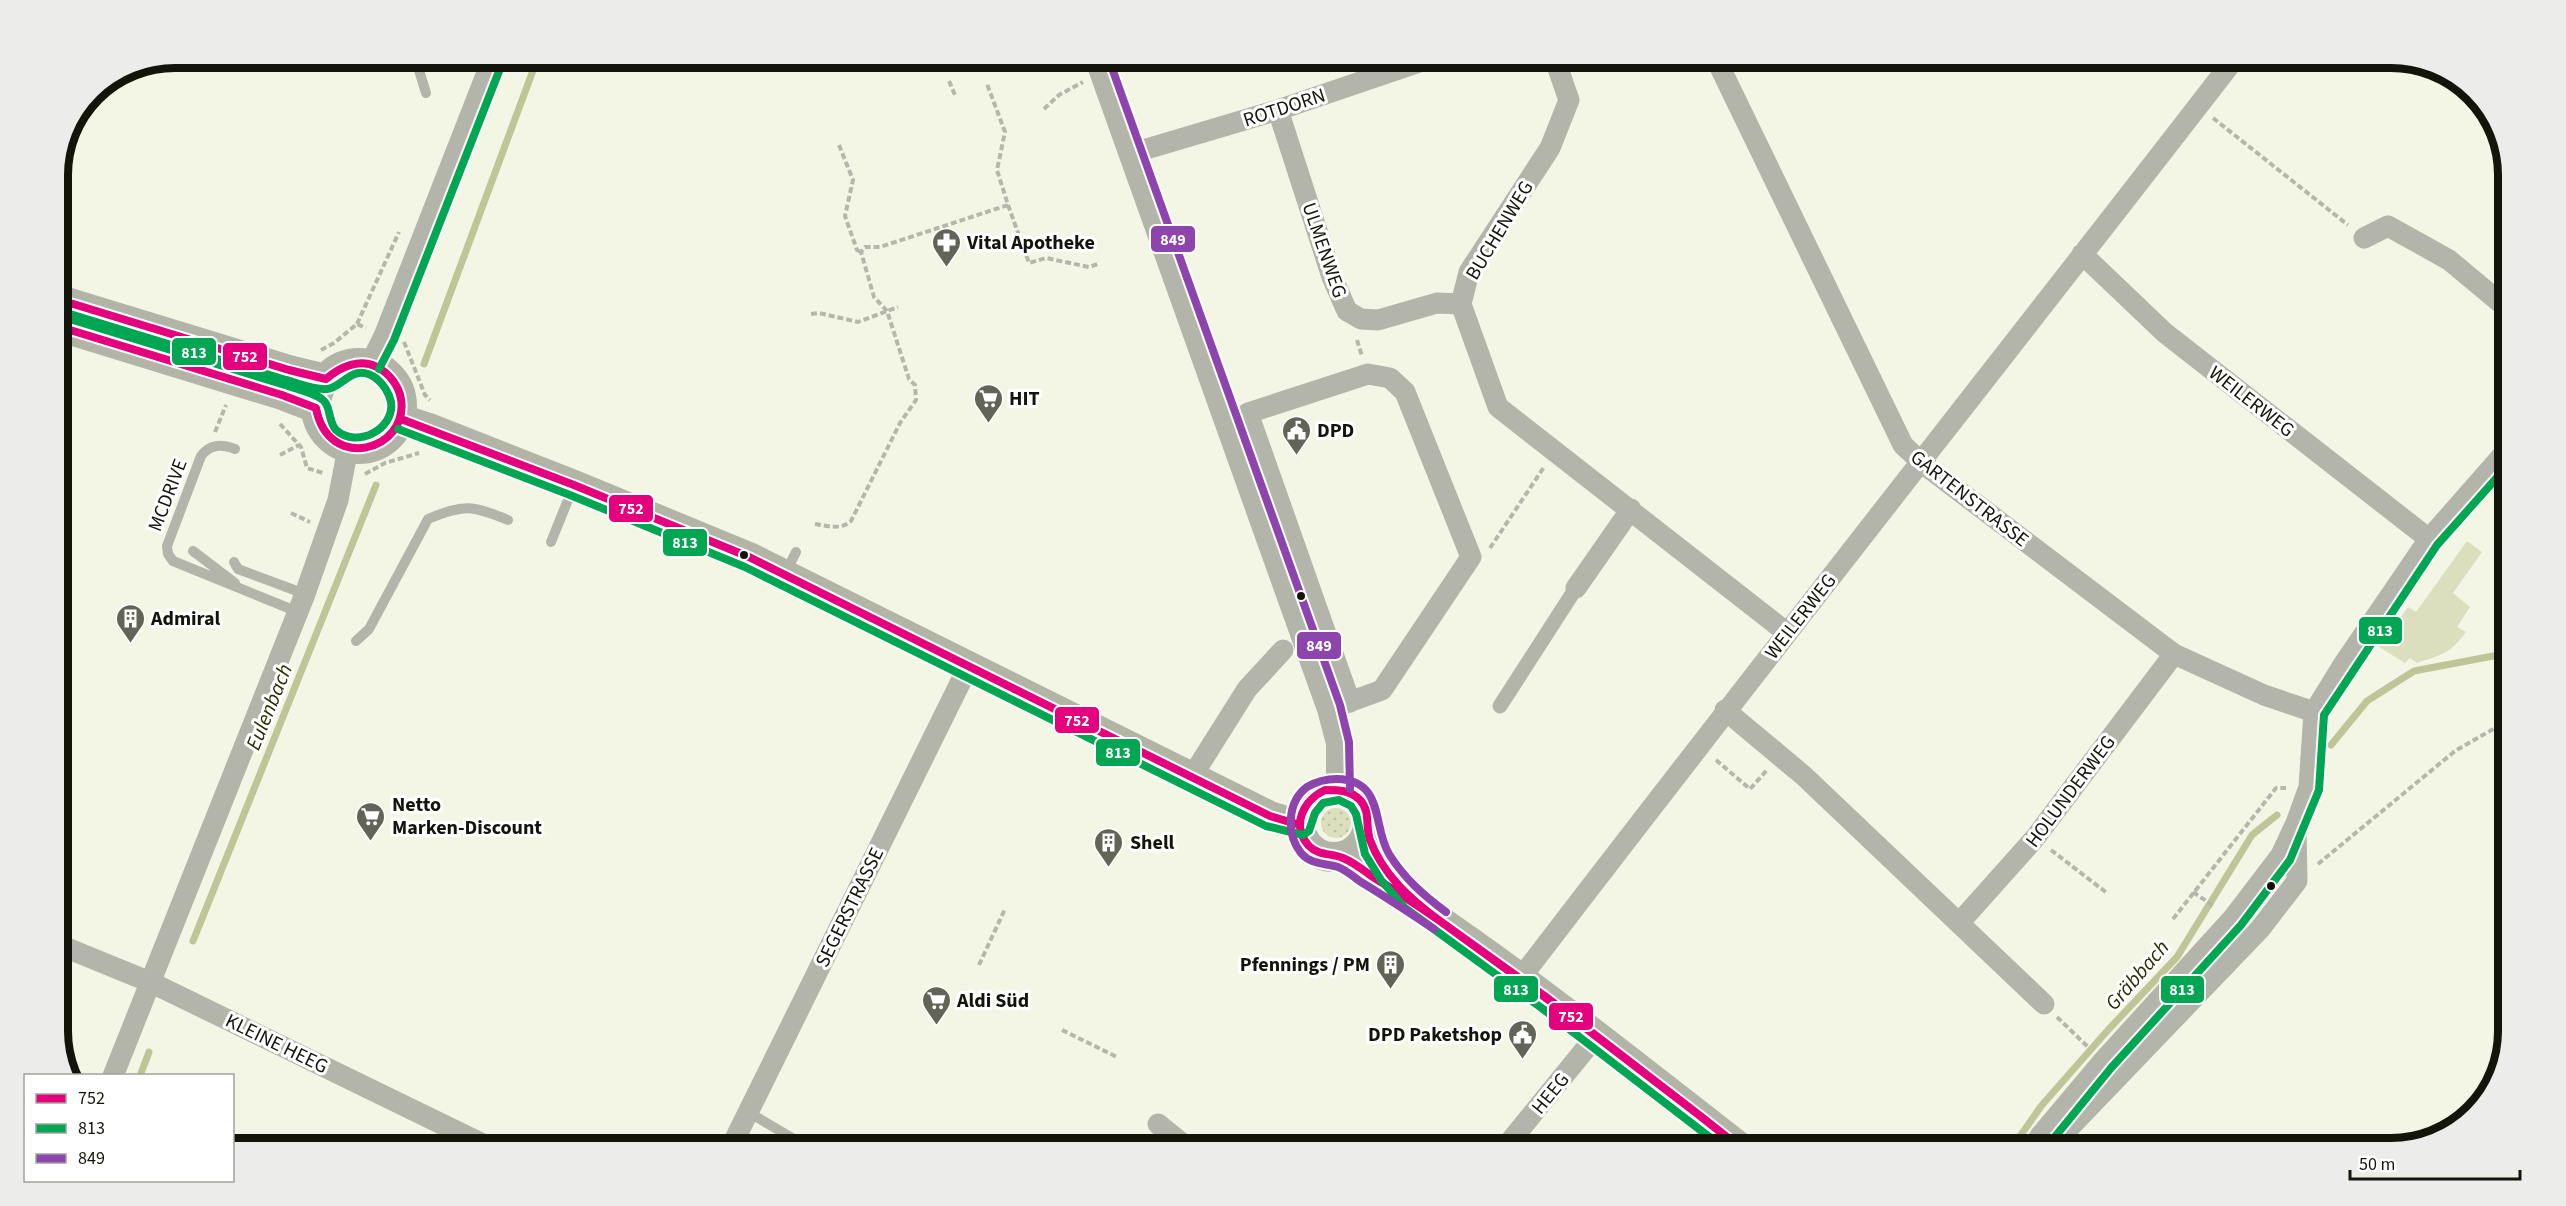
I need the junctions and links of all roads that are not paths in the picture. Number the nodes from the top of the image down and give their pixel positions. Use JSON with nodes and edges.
{"nodes":[{"id":1,"x":418,"y":68,"type":"edge"},
{"id":2,"x":489,"y":68,"type":"edge"},
{"id":3,"x":1101,"y":68,"type":"edge"},
{"id":4,"x":1402,"y":68,"type":"edge"},
{"id":5,"x":1558,"y":68,"type":"edge"},
{"id":6,"x":1720,"y":68,"type":"edge"},
{"id":7,"x":2227,"y":68,"type":"edge"},
{"id":8,"x":426,"y":93,"type":"dead end"},
{"id":9,"x":1278,"y":110,"type":"junction"},
{"id":10,"x":1133,"y":153,"type":"junction"},
{"id":11,"x":2364,"y":238,"type":"road end"},
{"id":12,"x":2082,"y":254,"type":"junction"},
{"id":13,"x":2498,"y":301,"type":"edge"},
{"id":14,"x":68,"y":303,"type":"edge"},
{"id":15,"x":1461,"y":304,"type":"junction"},
{"id":16,"x":68,"y":329,"type":"edge"},
{"id":17,"x":370,"y":364,"type":"junction"},
{"id":18,"x":326,"y":379,"type":"junction"},
{"id":19,"x":285,"y":382,"type":"junction"},
{"id":20,"x":316,"y":408,"type":"junction"},
{"id":21,"x":1238,"y":417,"type":"junction"},
{"id":22,"x":400,"y":419,"type":"junction"},
{"id":23,"x":348,"y":448,"type":"junction"},
{"id":24,"x":235,"y":449,"type":"dead end"},
{"id":25,"x":2498,"y":461,"type":"edge"},
{"id":26,"x":1922,"y":463,"type":"junction"},
{"id":27,"x":574,"y":485,"type":"junction"},
{"id":28,"x":1630,"y":509,"type":"junction"},
{"id":29,"x":508,"y":520,"type":"dead end"},
{"id":30,"x":2429,"y":540,"type":"junction"},
{"id":31,"x":550,"y":542,"type":"dead end"},
{"id":32,"x":193,"y":551,"type":"dead end"},
{"id":33,"x":234,"y":562,"type":"dead end"},
{"id":34,"x":1576,"y":588,"type":"joint"},
{"id":35,"x":244,"y":591,"type":"junction"},
{"id":36,"x":301,"y":603,"type":"junction"},
{"id":37,"x":1786,"y":632,"type":"junction"},
{"id":38,"x":356,"y":641,"type":"dead end"},
{"id":39,"x":1283,"y":651,"type":"dead end"},
{"id":40,"x":2174,"y":654,"type":"junction"},
{"id":41,"x":969,"y":665,"type":"junction"},
{"id":42,"x":1340,"y":705,"type":"junction"},
{"id":43,"x":1500,"y":706,"type":"dead end"},
{"id":44,"x":1725,"y":710,"type":"junction"},
{"id":45,"x":2314,"y":712,"type":"junction"},
{"id":46,"x":1191,"y":778,"type":"junction"},
{"id":47,"x":1339,"y":789,"type":"junction"},
{"id":48,"x":2296,"y":823,"type":"junction"},
{"id":49,"x":1300,"y":825,"type":"junction"},
{"id":50,"x":1368,"y":833,"type":"junction"},
{"id":51,"x":1342,"y":857,"type":"junction"},
{"id":52,"x":1409,"y":898,"type":"junction"},
{"id":53,"x":1960,"y":922,"type":"junction"},
{"id":54,"x":68,"y":948,"type":"edge"},
{"id":55,"x":1520,"y":979,"type":"junction"},
{"id":56,"x":150,"y":982,"type":"junction"},
{"id":57,"x":2044,"y":1004,"type":"road end"},
{"id":58,"x":1596,"y":1036,"type":"junction"},
{"id":59,"x":114,"y":1074,"type":"edge"},
{"id":60,"x":748,"y":1112,"type":"junction"},
{"id":61,"x":1158,"y":1124,"type":"dead end"},
{"id":62,"x":458,"y":1138,"type":"edge"},
{"id":63,"x":735,"y":1138,"type":"edge"},
{"id":64,"x":792,"y":1138,"type":"edge"},
{"id":65,"x":1175,"y":1138,"type":"edge"},
{"id":66,"x":1513,"y":1138,"type":"edge"},
{"id":67,"x":1728,"y":1138,"type":"edge"},
{"id":68,"x":2041,"y":1138,"type":"edge"},
{"id":69,"x":2047,"y":1138,"type":"edge"}],
"edges":[{"from":1,"to":8,"type":"lane"},
{"from":2,"to":17,"type":"street"},
{"from":3,"to":10,"type":"street"},
{"from":4,"to":9,"type":"street","name":"ROTDORN"},
{"from":5,"to":15,"type":"street","name":"BUCHENWEG"},
{"from":6,"to":26,"type":"street","name":"GARTENSTRASSE"},
{"from":7,"to":12,"type":"street","name":"WEILERWEG"},
{"from":9,"to":10,"type":"street","name":"ROTDORN"},
{"from":9,"to":15,"type":"street","name":"ULMENWEG"},
{"from":10,"to":21,"type":"street"},
{"from":11,"to":13,"type":"street"},
{"from":12,"to":26,"type":"street","name":"WEILERWEG"},
{"from":12,"to":30,"type":"street","name":"WEILERWEG"},
{"from":14,"to":19,"type":"main road"},
{"from":15,"to":28,"type":"street","name":"BUCHENWEG"},
{"from":16,"to":19,"type":"main road"},
{"from":17,"to":18,"type":"main road"},
{"from":17,"to":22,"type":"main road"},
{"from":18,"to":19,"type":"main road"},
{"from":18,"to":20,"type":"main road"},
{"from":19,"to":20,"type":"main road"},
{"from":20,"to":23,"type":"main road"},
{"from":21,"to":42,"type":"street"},
{"from":21,"to":42,"type":"street"},
{"from":22,"to":23,"type":"main road"},
{"from":22,"to":27,"type":"main road"},
{"from":23,"to":36,"type":"street"},
{"from":24,"to":35,"type":"lane","name":"MCDRIVE"},
{"from":25,"to":30,"type":"street"},
{"from":26,"to":37,"type":"street","name":"WEILERWEG"},
{"from":26,"to":40,"type":"street","name":"GARTENSTRASSE"},
{"from":27,"to":31,"type":"lane"},
{"from":27,"to":41,"type":"main road"},
{"from":28,"to":34,"type":"street"},
{"from":28,"to":37,"type":"street","name":"BUCHENWEG"},
{"from":29,"to":38,"type":"lane"},
{"from":30,"to":45,"type":"street"},
{"from":32,"to":35,"type":"lane"},
{"from":33,"to":36,"type":"lane"},
{"from":34,"to":43,"type":"street"},
{"from":35,"to":36,"type":"lane"},
{"from":36,"to":56,"type":"street"},
{"from":37,"to":44,"type":"street","name":"WEILERWEG"},
{"from":39,"to":46,"type":"street"},
{"from":40,"to":45,"type":"street","name":"GARTENSTRASSE"},
{"from":40,"to":53,"type":"street","name":"HOLUNDERWEG"},
{"from":41,"to":46,"type":"main road"},
{"from":41,"to":60,"type":"street","name":"SEGERSTRASSE"},
{"from":42,"to":47,"type":"street"},
{"from":44,"to":53,"type":"street"},
{"from":44,"to":55,"type":"street","name":"WEILERWEG"},
{"from":45,"to":48,"type":"street"},
{"from":46,"to":49,"type":"main road"},
{"from":47,"to":49,"type":"main road"},
{"from":47,"to":50,"type":"main road"},
{"from":48,"to":68,"type":"street"},
{"from":48,"to":69,"type":"street"},
{"from":49,"to":51,"type":"main road"},
{"from":50,"to":51,"type":"main road"},
{"from":50,"to":52,"type":"main road"},
{"from":51,"to":52,"type":"main road"},
{"from":52,"to":55,"type":"main road"},
{"from":53,"to":57,"type":"street"},
{"from":54,"to":56,"type":"street","name":"KLEINE HEEG"},
{"from":55,"to":58,"type":"main road"},
{"from":56,"to":59,"type":"street"},
{"from":56,"to":62,"type":"street","name":"KLEINE HEEG"},
{"from":58,"to":66,"type":"street","name":"HEEG"},
{"from":58,"to":67,"type":"main road"},
{"from":60,"to":63,"type":"street","name":"SEGERSTRASSE"},
{"from":60,"to":64,"type":"lane"},
{"from":61,"to":65,"type":"street"}]}
